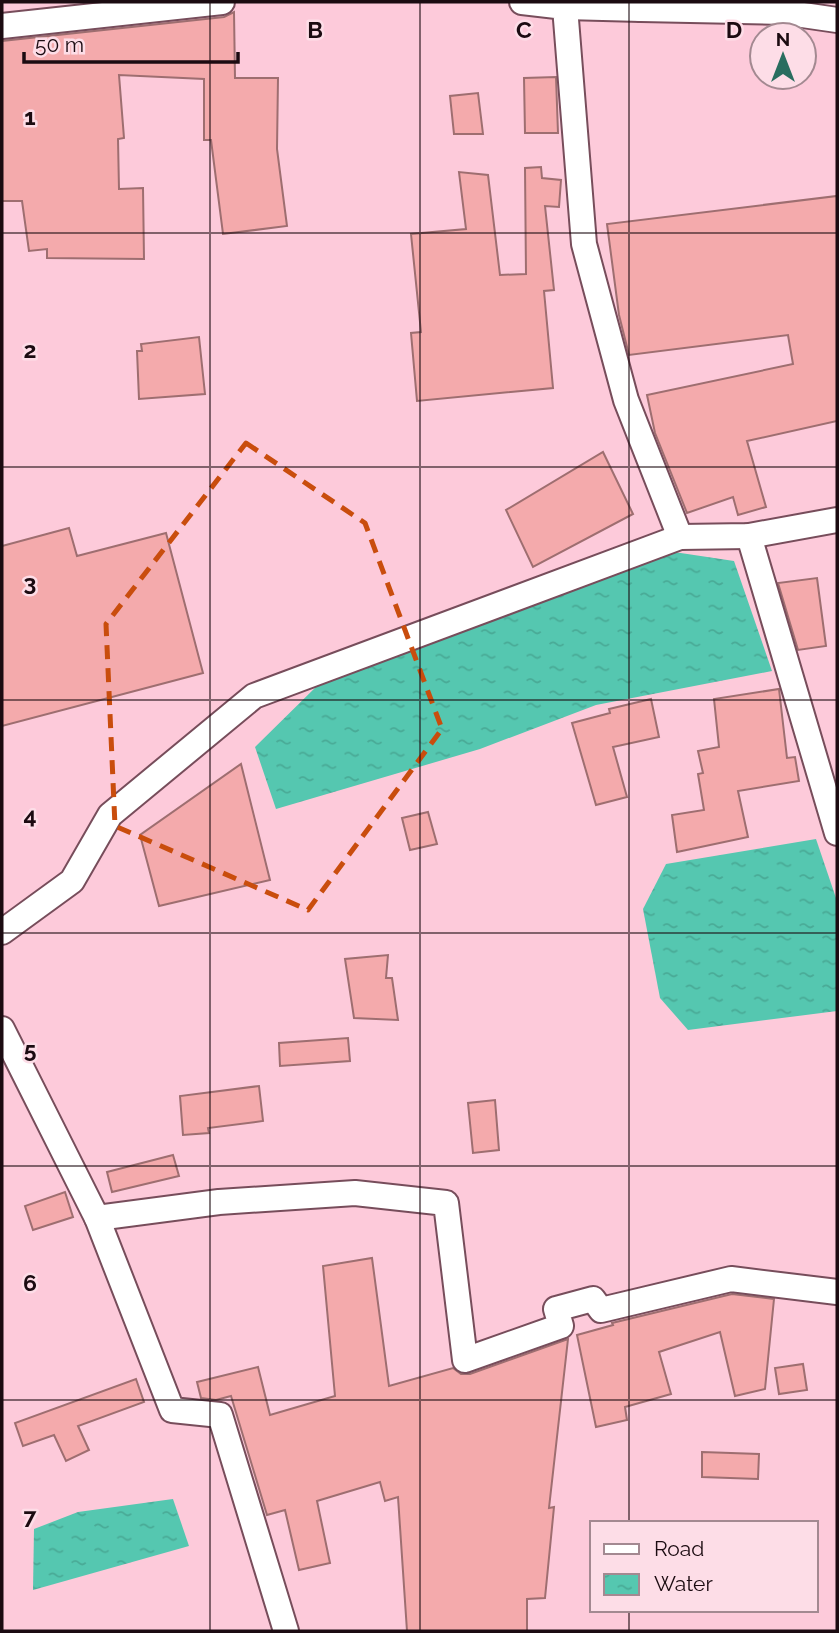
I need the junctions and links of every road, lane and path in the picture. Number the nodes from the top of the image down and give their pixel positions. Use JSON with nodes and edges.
{"nodes":[{"id":1,"x":222,"y":2,"type":"edge"},
{"id":2,"x":522,"y":2,"type":"edge"},
{"id":3,"x":641,"y":6,"type":"edge"},
{"id":4,"x":565,"y":7,"type":"junction"},
{"id":5,"x":837,"y":20,"type":"edge"},
{"id":6,"x":2,"y":26,"type":"edge"},
{"id":7,"x":837,"y":520,"type":"edge"},
{"id":8,"x":749,"y":536,"type":"junction"},
{"id":9,"x":680,"y":537,"type":"junction"},
{"id":10,"x":837,"y":833,"type":"edge"},
{"id":11,"x":2,"y":932,"type":"edge"},
{"id":12,"x":2,"y":1029,"type":"edge"},
{"id":13,"x":97,"y":1218,"type":"junction"},
{"id":14,"x":837,"y":1292,"type":"edge"},
{"id":15,"x":286,"y":1631,"type":"edge"}],
"edges":[{"from":1,"to":6,"type":"street"},
{"from":2,"to":4,"type":"street"},
{"from":3,"to":4,"type":"street"},
{"from":3,"to":5,"type":"street"},
{"from":4,"to":9,"type":"street"},
{"from":7,"to":8,"type":"street"},
{"from":8,"to":9,"type":"street"},
{"from":8,"to":10,"type":"street"},
{"from":9,"to":11,"type":"street"},
{"from":12,"to":13,"type":"street"},
{"from":13,"to":14,"type":"street"},
{"from":13,"to":15,"type":"street"}]}
